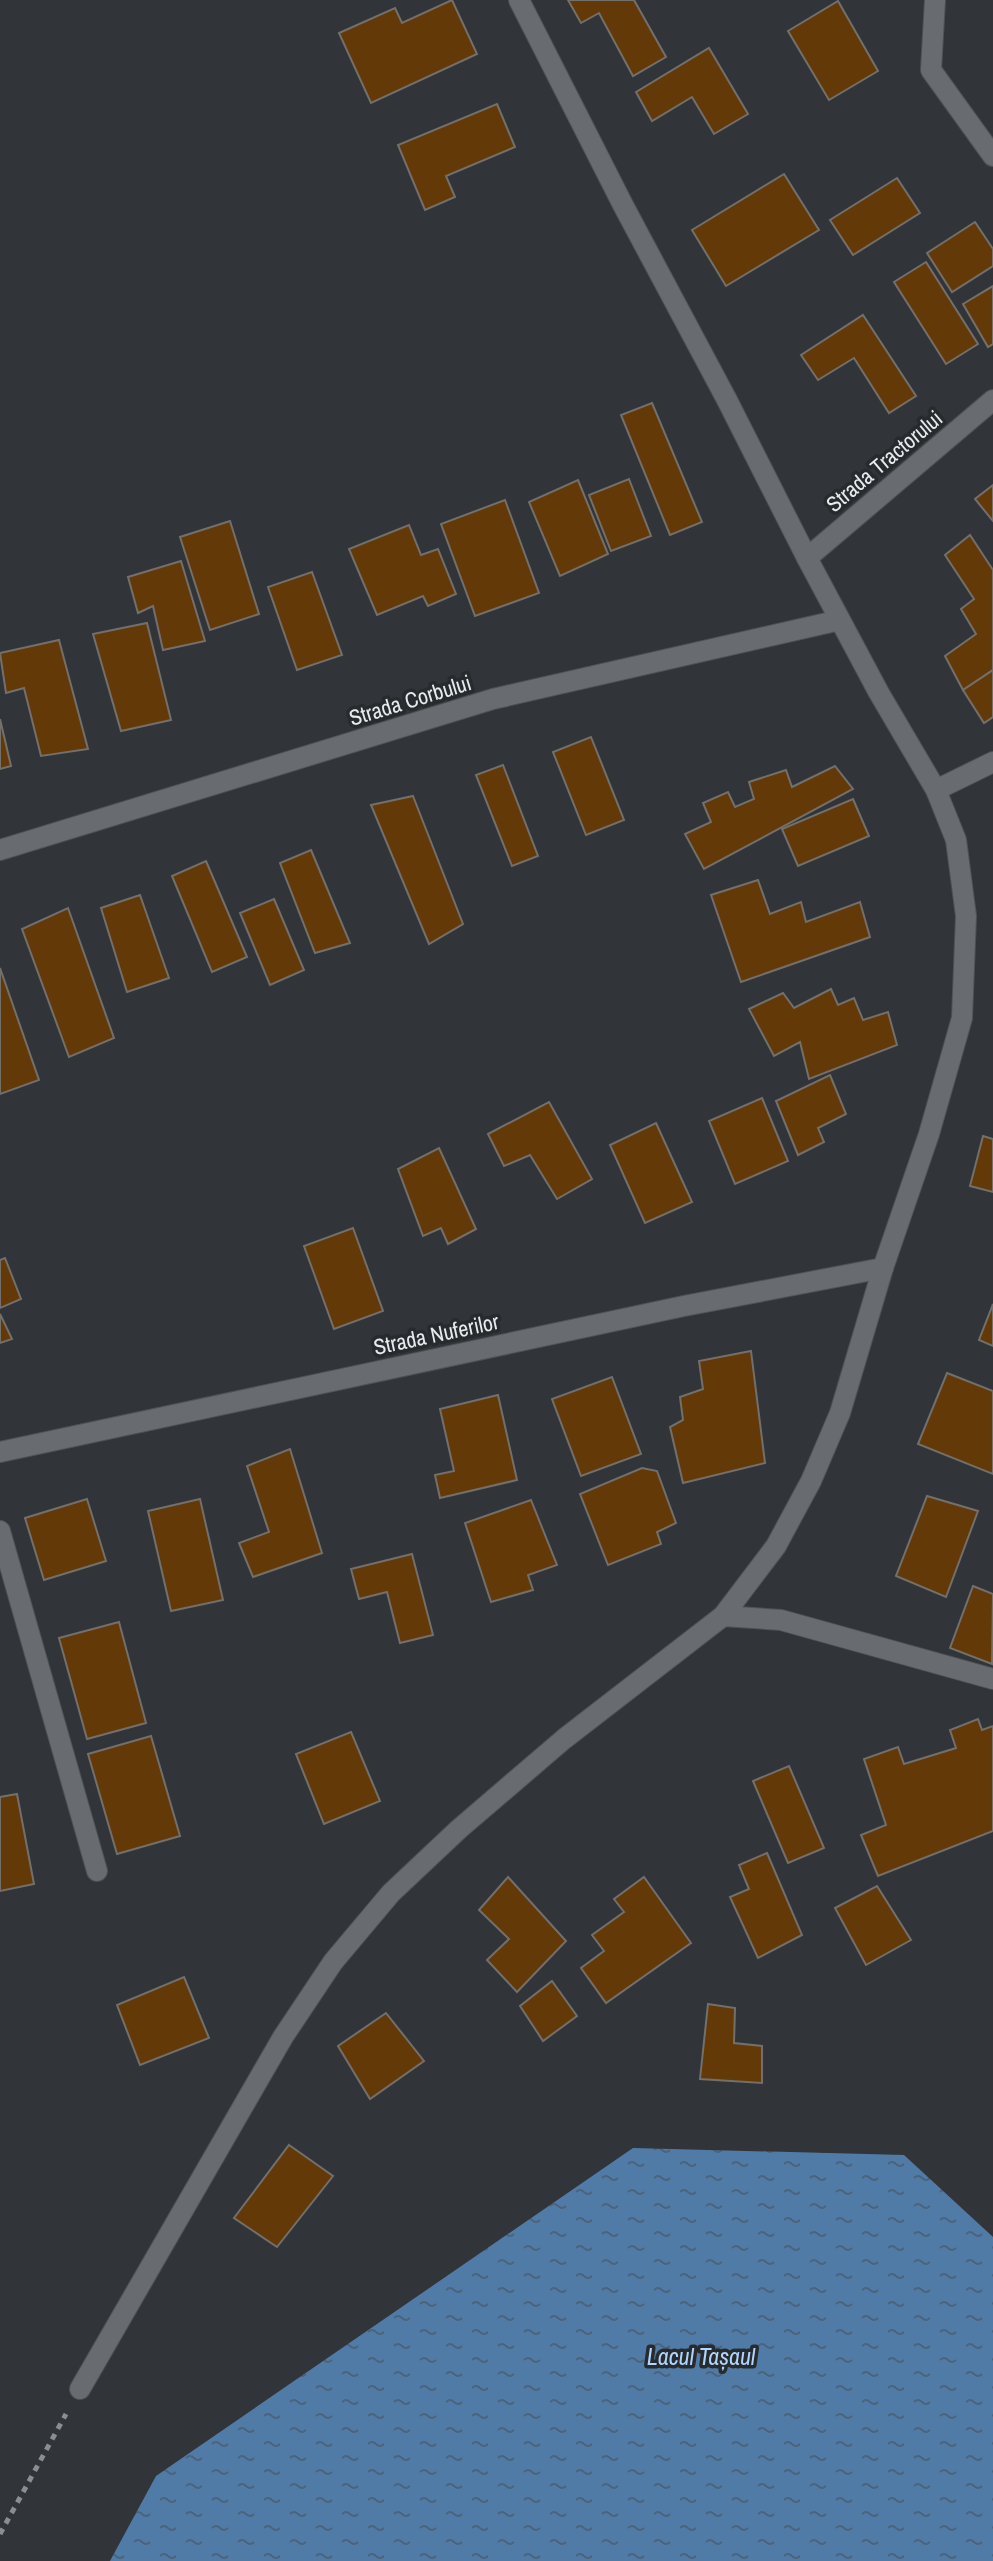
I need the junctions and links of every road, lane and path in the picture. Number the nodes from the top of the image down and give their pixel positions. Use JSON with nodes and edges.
{"nodes":[{"id":1,"x":519,"y":0,"type":"edge"},
{"id":2,"x":935,"y":0,"type":"edge"},
{"id":3,"x":993,"y":156,"type":"edge"},
{"id":4,"x":993,"y":400,"type":"edge"},
{"id":5,"x":807,"y":558,"type":"junction"},
{"id":6,"x":840,"y":620,"type":"junction"},
{"id":7,"x":993,"y":762,"type":"edge"},
{"id":8,"x":936,"y":790,"type":"junction"},
{"id":9,"x":0,"y":850,"type":"edge"},
{"id":10,"x":883,"y":1268,"type":"junction"},
{"id":11,"x":0,"y":1452,"type":"edge"},
{"id":12,"x":0,"y":1531,"type":"edge"},
{"id":13,"x":723,"y":1616,"type":"junction"},
{"id":14,"x":993,"y":1679,"type":"edge"},
{"id":15,"x":97,"y":1871,"type":"dead end"},
{"id":16,"x":80,"y":2389,"type":"joint"},
{"id":17,"x":0,"y":2534,"type":"edge"}],
"edges":[{"from":1,"to":5,"type":"street"},
{"from":2,"to":3,"type":"street"},
{"from":4,"to":5,"type":"street","name":"Strada Tractorului"},
{"from":5,"to":6,"type":"street"},
{"from":6,"to":8,"type":"street"},
{"from":6,"to":9,"type":"street","name":"Strada Corbului"},
{"from":7,"to":8,"type":"street"},
{"from":8,"to":10,"type":"street"},
{"from":10,"to":11,"type":"street","name":"Strada Nuferilor"},
{"from":10,"to":13,"type":"street"},
{"from":12,"to":15,"type":"street"},
{"from":13,"to":14,"type":"street"},
{"from":13,"to":16,"type":"street"},
{"from":16,"to":17,"type":"path"}]}
